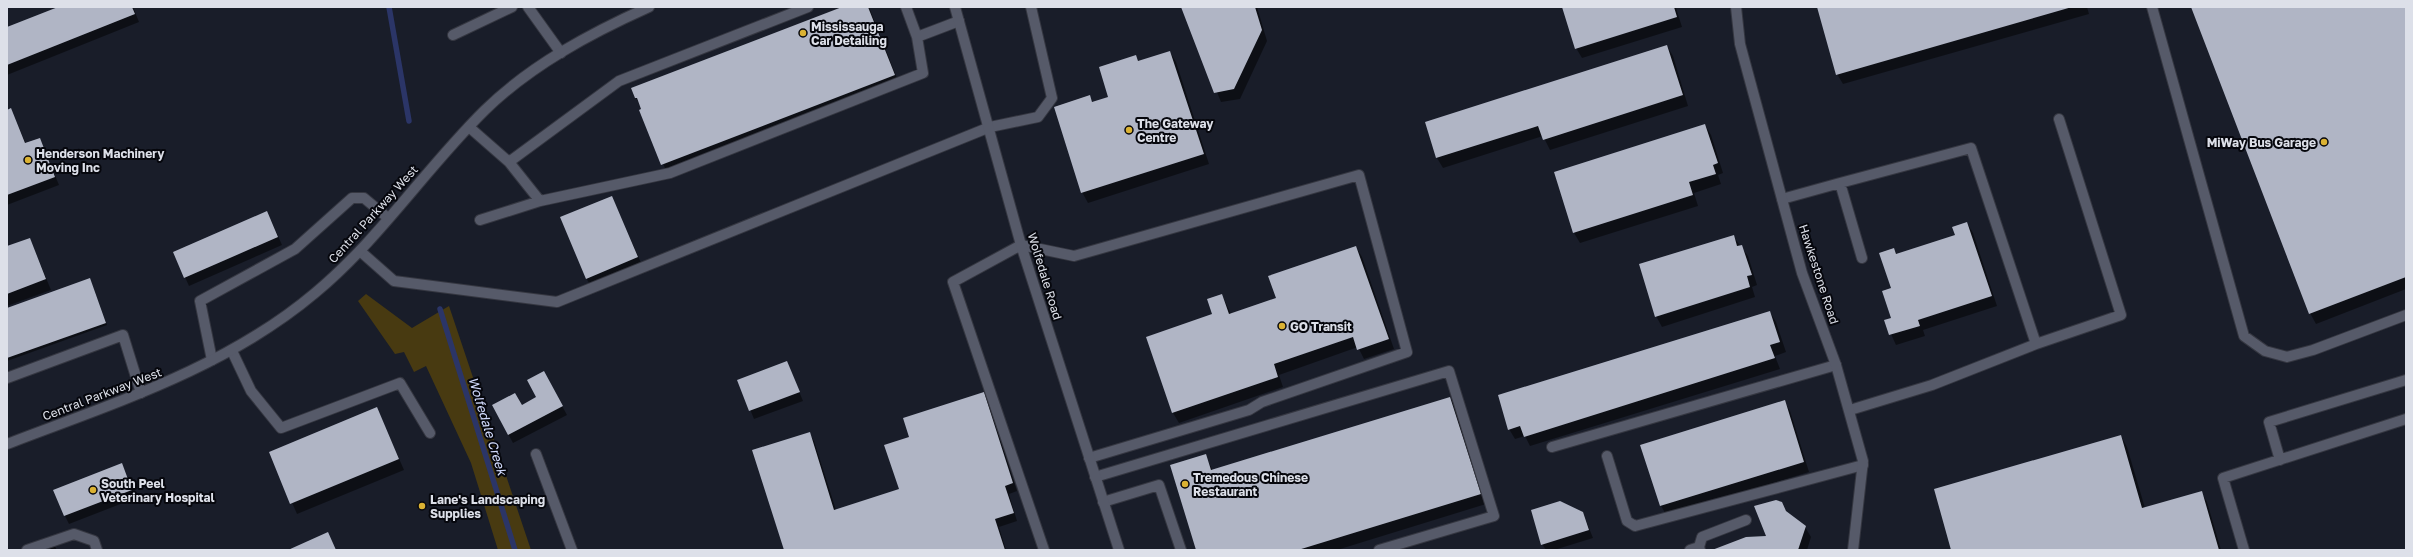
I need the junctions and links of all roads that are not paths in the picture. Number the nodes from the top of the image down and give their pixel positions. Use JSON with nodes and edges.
{"nodes":[{"id":1,"x":512,"y":7,"type":"edge"},
{"id":2,"x":649,"y":7,"type":"edge"},
{"id":3,"x":808,"y":7,"type":"edge"},
{"id":4,"x":906,"y":7,"type":"edge"},
{"id":5,"x":955,"y":7,"type":"edge"},
{"id":6,"x":1031,"y":7,"type":"edge"},
{"id":7,"x":1736,"y":7,"type":"edge"},
{"id":8,"x":2152,"y":7,"type":"edge"},
{"id":9,"x":532,"y":8,"type":"edge"},
{"id":10,"x":959,"y":21,"type":"junction"},
{"id":11,"x":453,"y":35,"type":"dead end"},
{"id":12,"x":917,"y":38,"type":"junction"},
{"id":13,"x":561,"y":53,"type":"junction"},
{"id":14,"x":2059,"y":119,"type":"dead end"},
{"id":15,"x":990,"y":126,"type":"junction"},
{"id":16,"x":469,"y":127,"type":"junction"},
{"id":17,"x":509,"y":162,"type":"junction"},
{"id":18,"x":1840,"y":183,"type":"junction"},
{"id":19,"x":1782,"y":199,"type":"junction"},
{"id":20,"x":540,"y":201,"type":"junction"},
{"id":21,"x":388,"y":218,"type":"junction"},
{"id":22,"x":480,"y":220,"type":"dead end"},
{"id":23,"x":1021,"y":246,"type":"junction"},
{"id":24,"x":360,"y":251,"type":"junction"},
{"id":25,"x":1862,"y":258,"type":"dead end"},
{"id":26,"x":2406,"y":315,"type":"edge"},
{"id":27,"x":2036,"y":344,"type":"junction"},
{"id":28,"x":232,"y":351,"type":"junction"},
{"id":29,"x":212,"y":360,"type":"junction"},
{"id":30,"x":1836,"y":365,"type":"junction"},
{"id":31,"x":7,"y":378,"type":"edge"},
{"id":32,"x":2406,"y":380,"type":"edge"},
{"id":33,"x":141,"y":393,"type":"junction"},
{"id":34,"x":1850,"y":410,"type":"junction"},
{"id":35,"x":2406,"y":419,"type":"edge"},
{"id":36,"x":430,"y":434,"type":"dead end"},
{"id":37,"x":7,"y":444,"type":"edge"},
{"id":38,"x":1552,"y":447,"type":"dead end"},
{"id":39,"x":536,"y":454,"type":"dead end"},
{"id":40,"x":1607,"y":456,"type":"dead end"},
{"id":41,"x":1089,"y":458,"type":"junction"},
{"id":42,"x":2280,"y":460,"type":"junction"},
{"id":43,"x":1863,"y":465,"type":"junction"},
{"id":44,"x":1095,"y":477,"type":"junction"},
{"id":45,"x":1103,"y":502,"type":"junction"},
{"id":46,"x":1746,"y":520,"type":"dead end"},
{"id":47,"x":95,"y":545,"type":"edge"},
{"id":48,"x":1696,"y":549,"type":"edge"},
{"id":49,"x":26,"y":550,"type":"edge"},
{"id":50,"x":572,"y":550,"type":"edge"},
{"id":51,"x":1044,"y":550,"type":"edge"},
{"id":52,"x":1119,"y":550,"type":"edge"},
{"id":53,"x":1181,"y":550,"type":"edge"},
{"id":54,"x":1379,"y":550,"type":"edge"},
{"id":55,"x":1852,"y":550,"type":"edge"},
{"id":56,"x":2244,"y":550,"type":"edge"}],
"edges":[{"from":1,"to":11,"type":"street"},
{"from":2,"to":13,"type":"street","name":"Central Parkway West"},
{"from":3,"to":17,"type":"street"},
{"from":4,"to":12,"type":"street"},
{"from":5,"to":10,"type":"street","name":"Wolfedale Road"},
{"from":6,"to":15,"type":"street"},
{"from":7,"to":19,"type":"street","name":"Hawkestone Road"},
{"from":8,"to":26,"type":"street"},
{"from":9,"to":13,"type":"street"},
{"from":10,"to":12,"type":"street"},
{"from":10,"to":15,"type":"street","name":"Wolfedale Road"},
{"from":12,"to":20,"type":"street"},
{"from":13,"to":16,"type":"street","name":"Central Parkway West"},
{"from":14,"to":27,"type":"street"},
{"from":15,"to":23,"type":"street","name":"Wolfedale Road"},
{"from":15,"to":24,"type":"street"},
{"from":16,"to":17,"type":"street"},
{"from":16,"to":21,"type":"street","name":"Central Parkway West"},
{"from":17,"to":20,"type":"street"},
{"from":18,"to":19,"type":"street"},
{"from":18,"to":25,"type":"street"},
{"from":18,"to":27,"type":"street"},
{"from":19,"to":30,"type":"street","name":"Hawkestone Road"},
{"from":20,"to":22,"type":"street"},
{"from":21,"to":24,"type":"street","name":"Central Parkway West"},
{"from":21,"to":29,"type":"street"},
{"from":23,"to":41,"type":"street","name":"Wolfedale Road"},
{"from":23,"to":41,"type":"street"},
{"from":23,"to":51,"type":"street"},
{"from":24,"to":28,"type":"street","name":"Central Parkway West"},
{"from":27,"to":34,"type":"street"},
{"from":28,"to":29,"type":"street","name":"Central Parkway West"},
{"from":28,"to":36,"type":"street"},
{"from":29,"to":33,"type":"street","name":"Central Parkway West"},
{"from":30,"to":34,"type":"street","name":"Hawkestone Road"},
{"from":30,"to":38,"type":"street"},
{"from":31,"to":33,"type":"street"},
{"from":32,"to":42,"type":"street"},
{"from":33,"to":37,"type":"street","name":"Central Parkway West"},
{"from":34,"to":43,"type":"street","name":"Hawkestone Road"},
{"from":35,"to":42,"type":"street"},
{"from":39,"to":50,"type":"street"},
{"from":40,"to":43,"type":"street"},
{"from":41,"to":44,"type":"street","name":"Wolfedale Road"},
{"from":42,"to":56,"type":"street"},
{"from":43,"to":55,"type":"street","name":"Hawkestone Road"},
{"from":44,"to":45,"type":"street","name":"Wolfedale Road"},
{"from":44,"to":54,"type":"street"},
{"from":45,"to":52,"type":"street","name":"Wolfedale Road"},
{"from":45,"to":53,"type":"street"},
{"from":46,"to":48,"type":"street"},
{"from":47,"to":49,"type":"street"}]}
